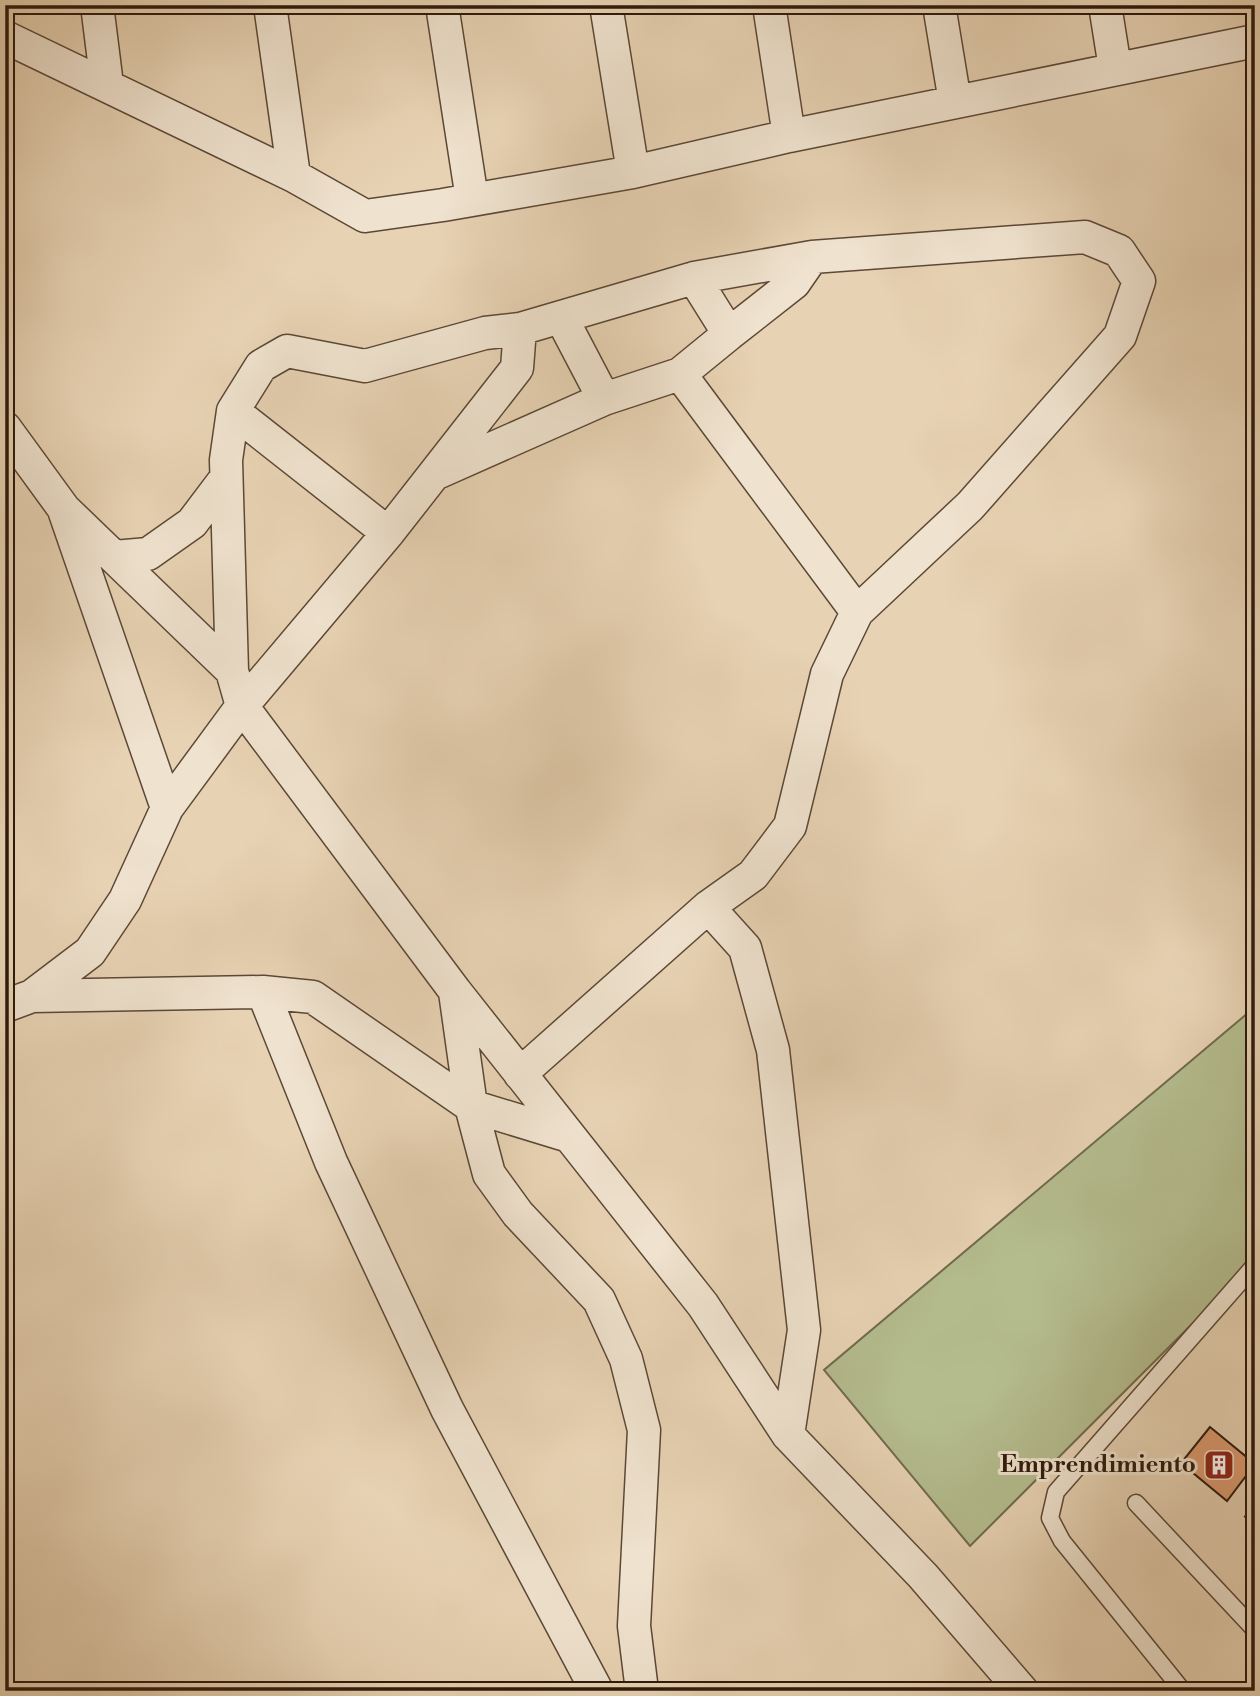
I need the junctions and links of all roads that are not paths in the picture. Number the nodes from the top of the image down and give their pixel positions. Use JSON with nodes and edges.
{"nodes":[{"id":1,"x":97,"y":5,"type":"edge"},
{"id":2,"x":270,"y":5,"type":"edge"},
{"id":3,"x":442,"y":5,"type":"edge"},
{"id":4,"x":606,"y":5,"type":"edge"},
{"id":5,"x":769,"y":5,"type":"edge"},
{"id":6,"x":939,"y":5,"type":"edge"},
{"id":7,"x":1105,"y":5,"type":"edge"},
{"id":8,"x":5,"y":37,"type":"edge"},
{"id":9,"x":1255,"y":41,"type":"edge"},
{"id":10,"x":1115,"y":68,"type":"junction"},
{"id":11,"x":107,"y":85,"type":"junction"},
{"id":12,"x":955,"y":102,"type":"junction"},
{"id":13,"x":789,"y":136,"type":"junction"},
{"id":14,"x":633,"y":172,"type":"junction"},
{"id":15,"x":294,"y":176,"type":"junction"},
{"id":16,"x":472,"y":199,"type":"junction"},
{"id":17,"x":812,"y":257,"type":"junction"},
{"id":18,"x":694,"y":278,"type":"junction"},
{"id":19,"x":561,"y":317,"type":"junction"},
{"id":20,"x":520,"y":328,"type":"junction"},
{"id":21,"x":729,"y":334,"type":"junction"},
{"id":22,"x":680,"y":374,"type":"junction"},
{"id":23,"x":604,"y":400,"type":"junction"},
{"id":24,"x":233,"y":411,"type":"junction"},
{"id":25,"x":5,"y":428,"type":"edge"},
{"id":26,"x":435,"y":474,"type":"junction"},
{"id":27,"x":226,"y":478,"type":"junction"},
{"id":28,"x":64,"y":509,"type":"junction"},
{"id":29,"x":388,"y":533,"type":"junction"},
{"id":30,"x":114,"y":557,"type":"junction"},
{"id":31,"x":858,"y":612,"type":"junction"},
{"id":32,"x":232,"y":671,"type":"junction"},
{"id":33,"x":242,"y":706,"type":"junction"},
{"id":34,"x":167,"y":808,"type":"junction"},
{"id":35,"x":708,"y":906,"type":"junction"},
{"id":36,"x":455,"y":991,"type":"junction"},
{"id":37,"x":263,"y":992,"type":"junction"},
{"id":38,"x":18,"y":1001,"type":"edge"},
{"id":39,"x":520,"y":1074,"type":"junction"},
{"id":40,"x":471,"y":1105,"type":"junction"},
{"id":41,"x":569,"y":1136,"type":"junction"},
{"id":42,"x":1255,"y":1265,"type":"edge"},
{"id":43,"x":788,"y":1435,"type":"junction"},
{"id":44,"x":1136,"y":1503,"type":"dead end"},
{"id":45,"x":1255,"y":1630,"type":"edge"},
{"id":46,"x":597,"y":1691,"type":"edge"},
{"id":47,"x":642,"y":1691,"type":"edge"},
{"id":48,"x":1023,"y":1691,"type":"edge"},
{"id":49,"x":1183,"y":1691,"type":"edge"}],
"edges":[{"from":1,"to":11,"type":"street"},
{"from":2,"to":15,"type":"street"},
{"from":3,"to":16,"type":"street"},
{"from":4,"to":14,"type":"street"},
{"from":5,"to":13,"type":"street"},
{"from":6,"to":12,"type":"street"},
{"from":7,"to":10,"type":"street"},
{"from":8,"to":11,"type":"street"},
{"from":9,"to":10,"type":"street"},
{"from":10,"to":12,"type":"street"},
{"from":11,"to":15,"type":"street"},
{"from":12,"to":13,"type":"street"},
{"from":13,"to":14,"type":"street"},
{"from":14,"to":16,"type":"street"},
{"from":15,"to":16,"type":"street"},
{"from":17,"to":18,"type":"street"},
{"from":17,"to":21,"type":"street"},
{"from":17,"to":31,"type":"street"},
{"from":18,"to":19,"type":"street"},
{"from":18,"to":21,"type":"street"},
{"from":19,"to":20,"type":"street"},
{"from":19,"to":23,"type":"street"},
{"from":20,"to":24,"type":"street"},
{"from":20,"to":26,"type":"street"},
{"from":21,"to":22,"type":"street"},
{"from":22,"to":23,"type":"street"},
{"from":22,"to":31,"type":"street"},
{"from":23,"to":26,"type":"street"},
{"from":24,"to":27,"type":"street"},
{"from":24,"to":29,"type":"street"},
{"from":25,"to":28,"type":"street"},
{"from":26,"to":29,"type":"street"},
{"from":27,"to":30,"type":"street"},
{"from":27,"to":32,"type":"street"},
{"from":28,"to":30,"type":"street"},
{"from":28,"to":34,"type":"street"},
{"from":29,"to":33,"type":"street"},
{"from":30,"to":32,"type":"street"},
{"from":31,"to":35,"type":"street"},
{"from":32,"to":33,"type":"street"},
{"from":33,"to":34,"type":"street"},
{"from":33,"to":36,"type":"street"},
{"from":34,"to":38,"type":"street"},
{"from":35,"to":39,"type":"street"},
{"from":35,"to":43,"type":"street"},
{"from":36,"to":39,"type":"street"},
{"from":36,"to":40,"type":"street"},
{"from":37,"to":38,"type":"street"},
{"from":37,"to":40,"type":"street"},
{"from":37,"to":46,"type":"street"},
{"from":39,"to":41,"type":"street"},
{"from":40,"to":41,"type":"street"},
{"from":40,"to":47,"type":"street"},
{"from":41,"to":43,"type":"street"},
{"from":42,"to":49,"type":"lane"},
{"from":43,"to":48,"type":"street"},
{"from":44,"to":45,"type":"lane"}]}
